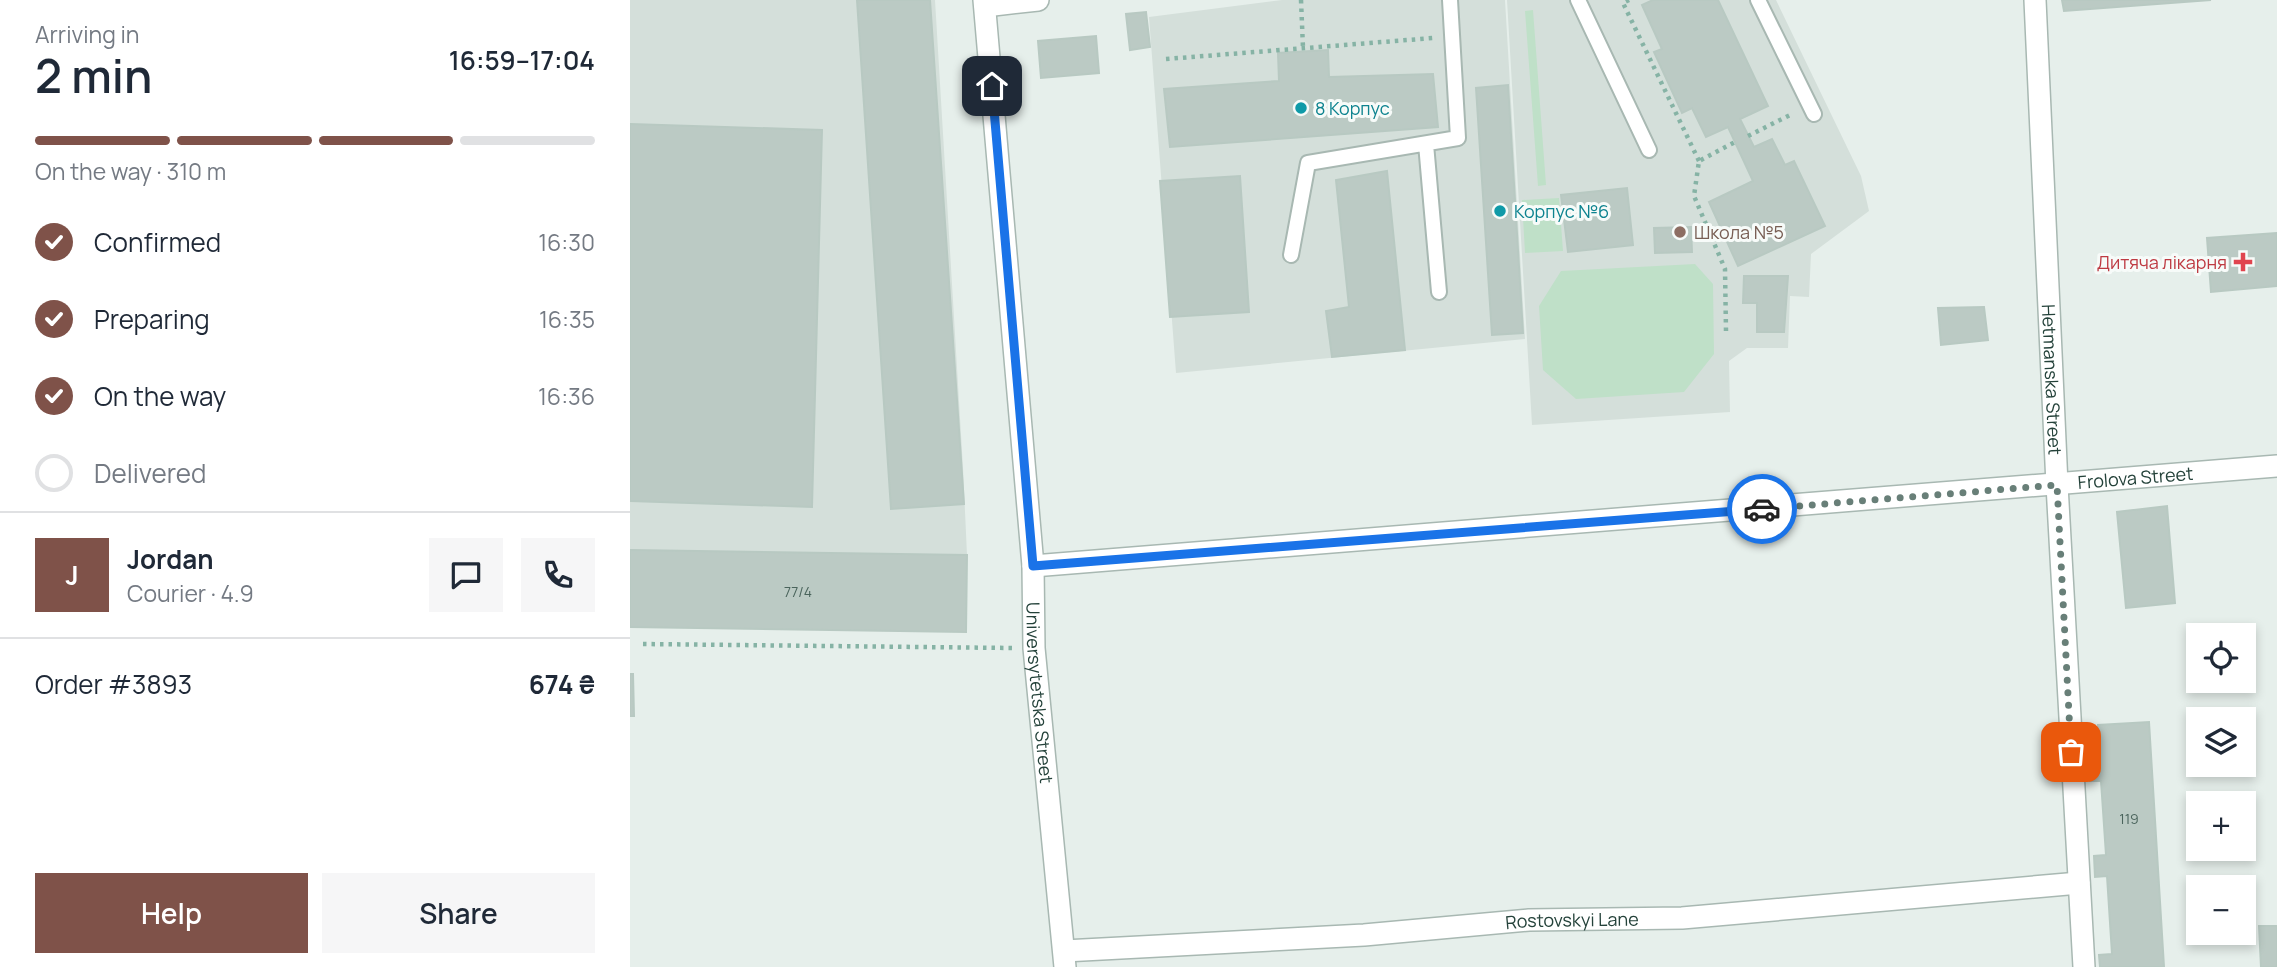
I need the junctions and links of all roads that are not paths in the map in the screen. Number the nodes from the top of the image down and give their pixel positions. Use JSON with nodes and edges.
{"nodes":[{"id":1,"x":1038,"y":0,"type":"edge"},
{"id":2,"x":1450,"y":0,"type":"edge"},
{"id":3,"x":1578,"y":0,"type":"edge"},
{"id":4,"x":1758,"y":0,"type":"edge"},
{"id":5,"x":2035,"y":0,"type":"edge"},
{"id":6,"x":985,"y":3,"type":"edge"},
{"id":7,"x":1814,"y":114,"type":"dead end"},
{"id":8,"x":1426,"y":144,"type":"junction"},
{"id":9,"x":1649,"y":150,"type":"dead end"},
{"id":10,"x":1290,"y":255,"type":"dead end"},
{"id":11,"x":1439,"y":292,"type":"dead end"},
{"id":12,"x":2277,"y":466,"type":"edge"},
{"id":13,"x":2057,"y":485,"type":"junction"},
{"id":14,"x":1033,"y":566,"type":"junction"},
{"id":15,"x":2079,"y":883,"type":"junction"},
{"id":16,"x":1064,"y":959,"type":"edge"},
{"id":17,"x":2084,"y":967,"type":"edge"}],
"edges":[{"from":1,"to":6,"type":"street"},
{"from":2,"to":8,"type":"lane"},
{"from":3,"to":9,"type":"lane"},
{"from":4,"to":7,"type":"lane"},
{"from":5,"to":13,"type":"street","name":"Hetmanska Street"},
{"from":6,"to":14,"type":"street","name":"Universytetska Street"},
{"from":8,"to":10,"type":"lane"},
{"from":8,"to":11,"type":"lane"},
{"from":12,"to":13,"type":"street","name":"Frolova Street"},
{"from":13,"to":14,"type":"street","name":"Frolova Street"},
{"from":13,"to":15,"type":"street","name":"Hetmanska Street"},
{"from":14,"to":16,"type":"street","name":"Universytetska Street"},
{"from":15,"to":16,"type":"street","name":"Rostovskyi Lane"},
{"from":15,"to":17,"type":"street","name":"Hetmanska Street"}]}
